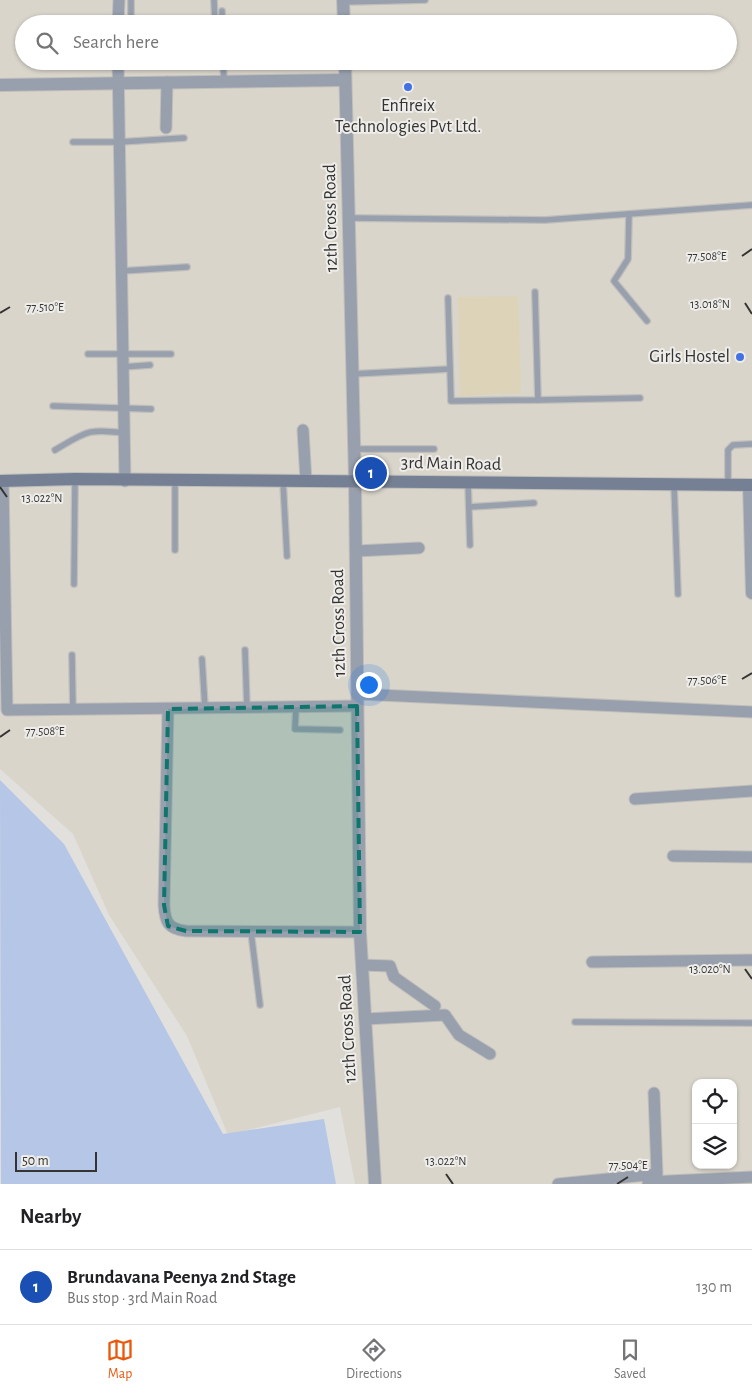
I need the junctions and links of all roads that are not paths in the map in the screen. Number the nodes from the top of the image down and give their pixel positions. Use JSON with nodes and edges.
{"nodes":[{"id":1,"x":118,"y":0,"type":"edge"},
{"id":2,"x":131,"y":0,"type":"edge"},
{"id":3,"x":214,"y":0,"type":"edge"},
{"id":4,"x":408,"y":0,"type":"edge"},
{"id":5,"x":425,"y":0,"type":"edge"},
{"id":6,"x":343,"y":1,"type":"edge"},
{"id":7,"x":222,"y":11,"type":"dead end"},
{"id":8,"x":118,"y":15,"type":"edge"},
{"id":9,"x":131,"y":15,"type":"edge"},
{"id":10,"x":215,"y":15,"type":"edge"},
{"id":11,"x":222,"y":15,"type":"edge"},
{"id":12,"x":344,"y":15,"type":"edge"},
{"id":13,"x":118,"y":70,"type":"edge"},
{"id":14,"x":223,"y":70,"type":"edge"},
{"id":15,"x":345,"y":70,"type":"edge"},
{"id":16,"x":345,"y":80,"type":"junction"},
{"id":17,"x":167,"y":82,"type":"junction"},
{"id":18,"x":224,"y":82,"type":"junction"},
{"id":19,"x":118,"y":83,"type":"junction"},
{"id":20,"x":0,"y":85,"type":"edge"},
{"id":21,"x":166,"y":128,"type":"dead end"},
{"id":22,"x":184,"y":138,"type":"dead end"},
{"id":23,"x":73,"y":142,"type":"dead end"},
{"id":24,"x":119,"y":142,"type":"junction"},
{"id":25,"x":752,"y":205,"type":"edge"},
{"id":26,"x":629,"y":214,"type":"junction"},
{"id":27,"x":348,"y":218,"type":"junction"},
{"id":28,"x":187,"y":267,"type":"dead end"},
{"id":29,"x":122,"y":271,"type":"junction"},
{"id":30,"x":535,"y":292,"type":"dead end"},
{"id":31,"x":448,"y":298,"type":"dead end"},
{"id":32,"x":647,"y":321,"type":"dead end"},
{"id":33,"x":88,"y":354,"type":"dead end"},
{"id":34,"x":171,"y":354,"type":"dead end"},
{"id":35,"x":123,"y":361,"type":"junction"},
{"id":36,"x":150,"y":365,"type":"dead end"},
{"id":37,"x":450,"y":369,"type":"junction"},
{"id":38,"x":352,"y":374,"type":"junction"},
{"id":39,"x":640,"y":398,"type":"dead end"},
{"id":40,"x":538,"y":400,"type":"junction"},
{"id":41,"x":53,"y":406,"type":"dead end"},
{"id":42,"x":124,"y":408,"type":"junction"},
{"id":43,"x":151,"y":409,"type":"dead end"},
{"id":44,"x":303,"y":430,"type":"dead end"},
{"id":45,"x":124,"y":433,"type":"junction"},
{"id":46,"x":752,"y":444,"type":"edge"},
{"id":47,"x":354,"y":449,"type":"junction"},
{"id":48,"x":434,"y":449,"type":"dead end"},
{"id":49,"x":55,"y":450,"type":"dead end"},
{"id":50,"x":75,"y":479,"type":"junction"},
{"id":51,"x":2,"y":480,"type":"edge"},
{"id":52,"x":125,"y":480,"type":"junction"},
{"id":53,"x":175,"y":481,"type":"junction"},
{"id":54,"x":283,"y":481,"type":"junction"},
{"id":55,"x":306,"y":481,"type":"junction"},
{"id":56,"x":355,"y":481,"type":"junction"},
{"id":57,"x":468,"y":482,"type":"junction"},
{"id":58,"x":674,"y":484,"type":"junction"},
{"id":59,"x":728,"y":485,"type":"junction"},
{"id":60,"x":750,"y":485,"type":"edge"},
{"id":61,"x":534,"y":504,"type":"dead end"},
{"id":62,"x":469,"y":507,"type":"junction"},
{"id":63,"x":470,"y":545,"type":"dead end"},
{"id":64,"x":419,"y":548,"type":"dead end"},
{"id":65,"x":175,"y":550,"type":"dead end"},
{"id":66,"x":356,"y":551,"type":"junction"},
{"id":67,"x":287,"y":556,"type":"dead end"},
{"id":68,"x":74,"y":584,"type":"dead end"},
{"id":69,"x":752,"y":593,"type":"edge"},
{"id":70,"x":678,"y":594,"type":"dead end"},
{"id":71,"x":3,"y":649,"type":"edge"},
{"id":72,"x":245,"y":650,"type":"dead end"},
{"id":73,"x":72,"y":655,"type":"dead end"},
{"id":74,"x":202,"y":659,"type":"dead end"},
{"id":75,"x":3,"y":684,"type":"edge"},
{"id":76,"x":357,"y":700,"type":"junction"},
{"id":77,"x":296,"y":707,"type":"junction"},
{"id":78,"x":168,"y":708,"type":"junction"},
{"id":79,"x":205,"y":708,"type":"junction"},
{"id":80,"x":247,"y":708,"type":"junction"},
{"id":81,"x":73,"y":710,"type":"junction"},
{"id":82,"x":752,"y":712,"type":"edge"},
{"id":83,"x":340,"y":730,"type":"dead end"},
{"id":84,"x":752,"y":791,"type":"edge"},
{"id":85,"x":634,"y":799,"type":"dead end"},
{"id":86,"x":672,"y":856,"type":"dead end"},
{"id":87,"x":752,"y":856,"type":"edge"},
{"id":88,"x":251,"y":932,"type":"junction"},
{"id":89,"x":360,"y":932,"type":"junction"},
{"id":90,"x":752,"y":960,"type":"edge"},
{"id":91,"x":592,"y":962,"type":"dead end"},
{"id":92,"x":362,"y":965,"type":"junction"},
{"id":93,"x":260,"y":1005,"type":"dead end"},
{"id":94,"x":435,"y":1006,"type":"dead end"},
{"id":95,"x":365,"y":1019,"type":"junction"},
{"id":96,"x":575,"y":1022,"type":"dead end"},
{"id":97,"x":752,"y":1023,"type":"edge"},
{"id":98,"x":490,"y":1054,"type":"dead end"},
{"id":99,"x":654,"y":1093,"type":"dead end"},
{"id":100,"x":752,"y":1177,"type":"edge"},
{"id":101,"x":374,"y":1184,"type":"edge"},
{"id":102,"x":558,"y":1184,"type":"edge"},
{"id":103,"x":648,"y":1184,"type":"edge"}],
"edges":[{"from":1,"to":8,"type":"street"},
{"from":2,"to":9,"type":"lane"},
{"from":3,"to":10,"type":"lane"},
{"from":4,"to":5,"type":"lane"},
{"from":4,"to":6,"type":"lane"},
{"from":6,"to":12,"type":"street"},
{"from":7,"to":11,"type":"lane"},
{"from":13,"to":19,"type":"street"},
{"from":14,"to":18,"type":"lane"},
{"from":15,"to":16,"type":"street","name":"12th Cross Road"},
{"from":16,"to":18,"type":"street"},
{"from":16,"to":27,"type":"street","name":"12th Cross Road"},
{"from":17,"to":18,"type":"street"},
{"from":17,"to":19,"type":"street"},
{"from":17,"to":21,"type":"street"},
{"from":19,"to":20,"type":"street"},
{"from":19,"to":24,"type":"street"},
{"from":22,"to":24,"type":"lane"},
{"from":23,"to":24,"type":"lane"},
{"from":24,"to":29,"type":"street"},
{"from":25,"to":26,"type":"lane"},
{"from":26,"to":27,"type":"lane"},
{"from":26,"to":32,"type":"lane"},
{"from":27,"to":38,"type":"street","name":"12th Cross Road"},
{"from":28,"to":29,"type":"lane"},
{"from":29,"to":35,"type":"street"},
{"from":30,"to":40,"type":"lane"},
{"from":31,"to":37,"type":"lane"},
{"from":33,"to":35,"type":"lane"},
{"from":34,"to":35,"type":"lane"},
{"from":35,"to":36,"type":"lane"},
{"from":35,"to":42,"type":"street"},
{"from":37,"to":38,"type":"lane"},
{"from":37,"to":40,"type":"lane"},
{"from":38,"to":47,"type":"street","name":"12th Cross Road"},
{"from":39,"to":40,"type":"lane"},
{"from":41,"to":42,"type":"lane"},
{"from":42,"to":43,"type":"lane"},
{"from":42,"to":45,"type":"street"},
{"from":44,"to":55,"type":"street"},
{"from":45,"to":49,"type":"lane"},
{"from":45,"to":52,"type":"street"},
{"from":46,"to":59,"type":"lane"},
{"from":47,"to":48,"type":"lane"},
{"from":47,"to":56,"type":"street","name":"12th Cross Road"},
{"from":50,"to":51,"type":"main road","name":"3rd Main Road"},
{"from":50,"to":52,"type":"main road","name":"3rd Main Road"},
{"from":50,"to":68,"type":"lane"},
{"from":51,"to":71,"type":"street"},
{"from":52,"to":53,"type":"main road","name":"3rd Main Road"},
{"from":53,"to":54,"type":"main road","name":"3rd Main Road"},
{"from":53,"to":65,"type":"lane"},
{"from":54,"to":55,"type":"main road","name":"3rd Main Road"},
{"from":54,"to":67,"type":"lane"},
{"from":55,"to":56,"type":"main road","name":"3rd Main Road"},
{"from":56,"to":57,"type":"main road","name":"3rd Main Road"},
{"from":56,"to":66,"type":"street","name":"12th Cross Road"},
{"from":57,"to":58,"type":"main road","name":"3rd Main Road"},
{"from":57,"to":62,"type":"lane"},
{"from":58,"to":59,"type":"main road","name":"3rd Main Road"},
{"from":58,"to":70,"type":"lane"},
{"from":59,"to":60,"type":"main road","name":"3rd Main Road"},
{"from":60,"to":69,"type":"street"},
{"from":61,"to":62,"type":"lane"},
{"from":62,"to":63,"type":"lane"},
{"from":64,"to":66,"type":"street"},
{"from":66,"to":76,"type":"street","name":"12th Cross Road"},
{"from":71,"to":75,"type":"street"},
{"from":72,"to":80,"type":"lane"},
{"from":73,"to":81,"type":"lane"},
{"from":74,"to":79,"type":"lane"},
{"from":75,"to":81,"type":"street"},
{"from":76,"to":77,"type":"street"},
{"from":76,"to":82,"type":"street"},
{"from":76,"to":89,"type":"street","name":"12th Cross Road"},
{"from":77,"to":80,"type":"street"},
{"from":77,"to":83,"type":"lane"},
{"from":78,"to":79,"type":"street"},
{"from":78,"to":81,"type":"street"},
{"from":78,"to":88,"type":"street"},
{"from":79,"to":80,"type":"street"},
{"from":84,"to":85,"type":"street"},
{"from":86,"to":87,"type":"street"},
{"from":88,"to":89,"type":"street"},
{"from":88,"to":93,"type":"lane"},
{"from":89,"to":92,"type":"street","name":"12th Cross Road"},
{"from":90,"to":91,"type":"street"},
{"from":92,"to":94,"type":"street"},
{"from":92,"to":95,"type":"street","name":"12th Cross Road"},
{"from":95,"to":98,"type":"street"},
{"from":95,"to":101,"type":"street","name":"12th Cross Road"},
{"from":96,"to":97,"type":"lane"},
{"from":99,"to":102,"type":"street"},
{"from":100,"to":103,"type":"street"}]}
